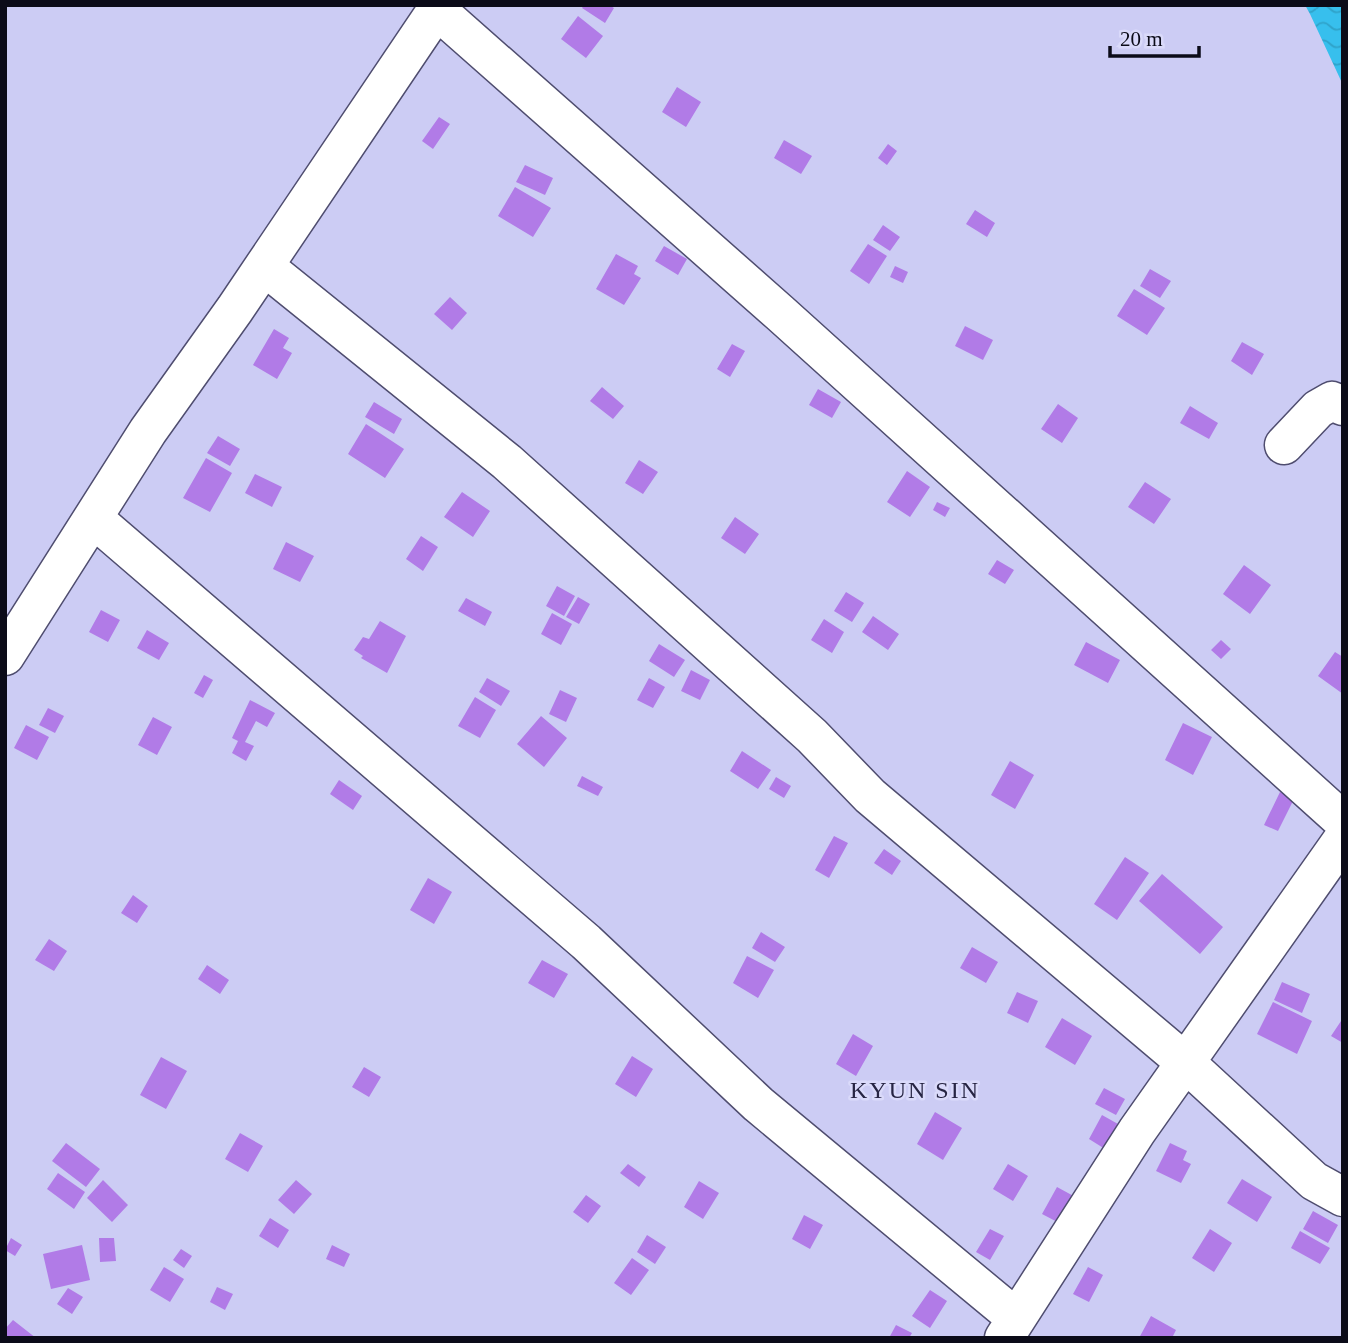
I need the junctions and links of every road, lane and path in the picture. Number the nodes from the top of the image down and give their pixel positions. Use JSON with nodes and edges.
{"nodes":[{"id":1,"x":439,"y":8,"type":"edge"},
{"id":2,"x":264,"y":266,"type":"junction"},
{"id":3,"x":1343,"y":405,"type":"edge"},
{"id":4,"x":1284,"y":444,"type":"dead end"},
{"id":5,"x":93,"y":518,"type":"junction"},
{"id":6,"x":5,"y":656,"type":"edge"},
{"id":7,"x":1343,"y":821,"type":"edge"},
{"id":8,"x":1343,"y":839,"type":"edge"},
{"id":9,"x":1186,"y":1063,"type":"junction"},
{"id":10,"x":1343,"y":1197,"type":"edge"},
{"id":11,"x":1010,"y":1328,"type":"edge"}],
"edges":[{"from":1,"to":2,"type":"street"},
{"from":1,"to":7,"type":"street"},
{"from":2,"to":5,"type":"street"},
{"from":2,"to":9,"type":"street"},
{"from":3,"to":4,"type":"street"},
{"from":5,"to":6,"type":"street"},
{"from":5,"to":11,"type":"street"},
{"from":8,"to":9,"type":"street"},
{"from":9,"to":10,"type":"street"},
{"from":9,"to":11,"type":"street"}]}
